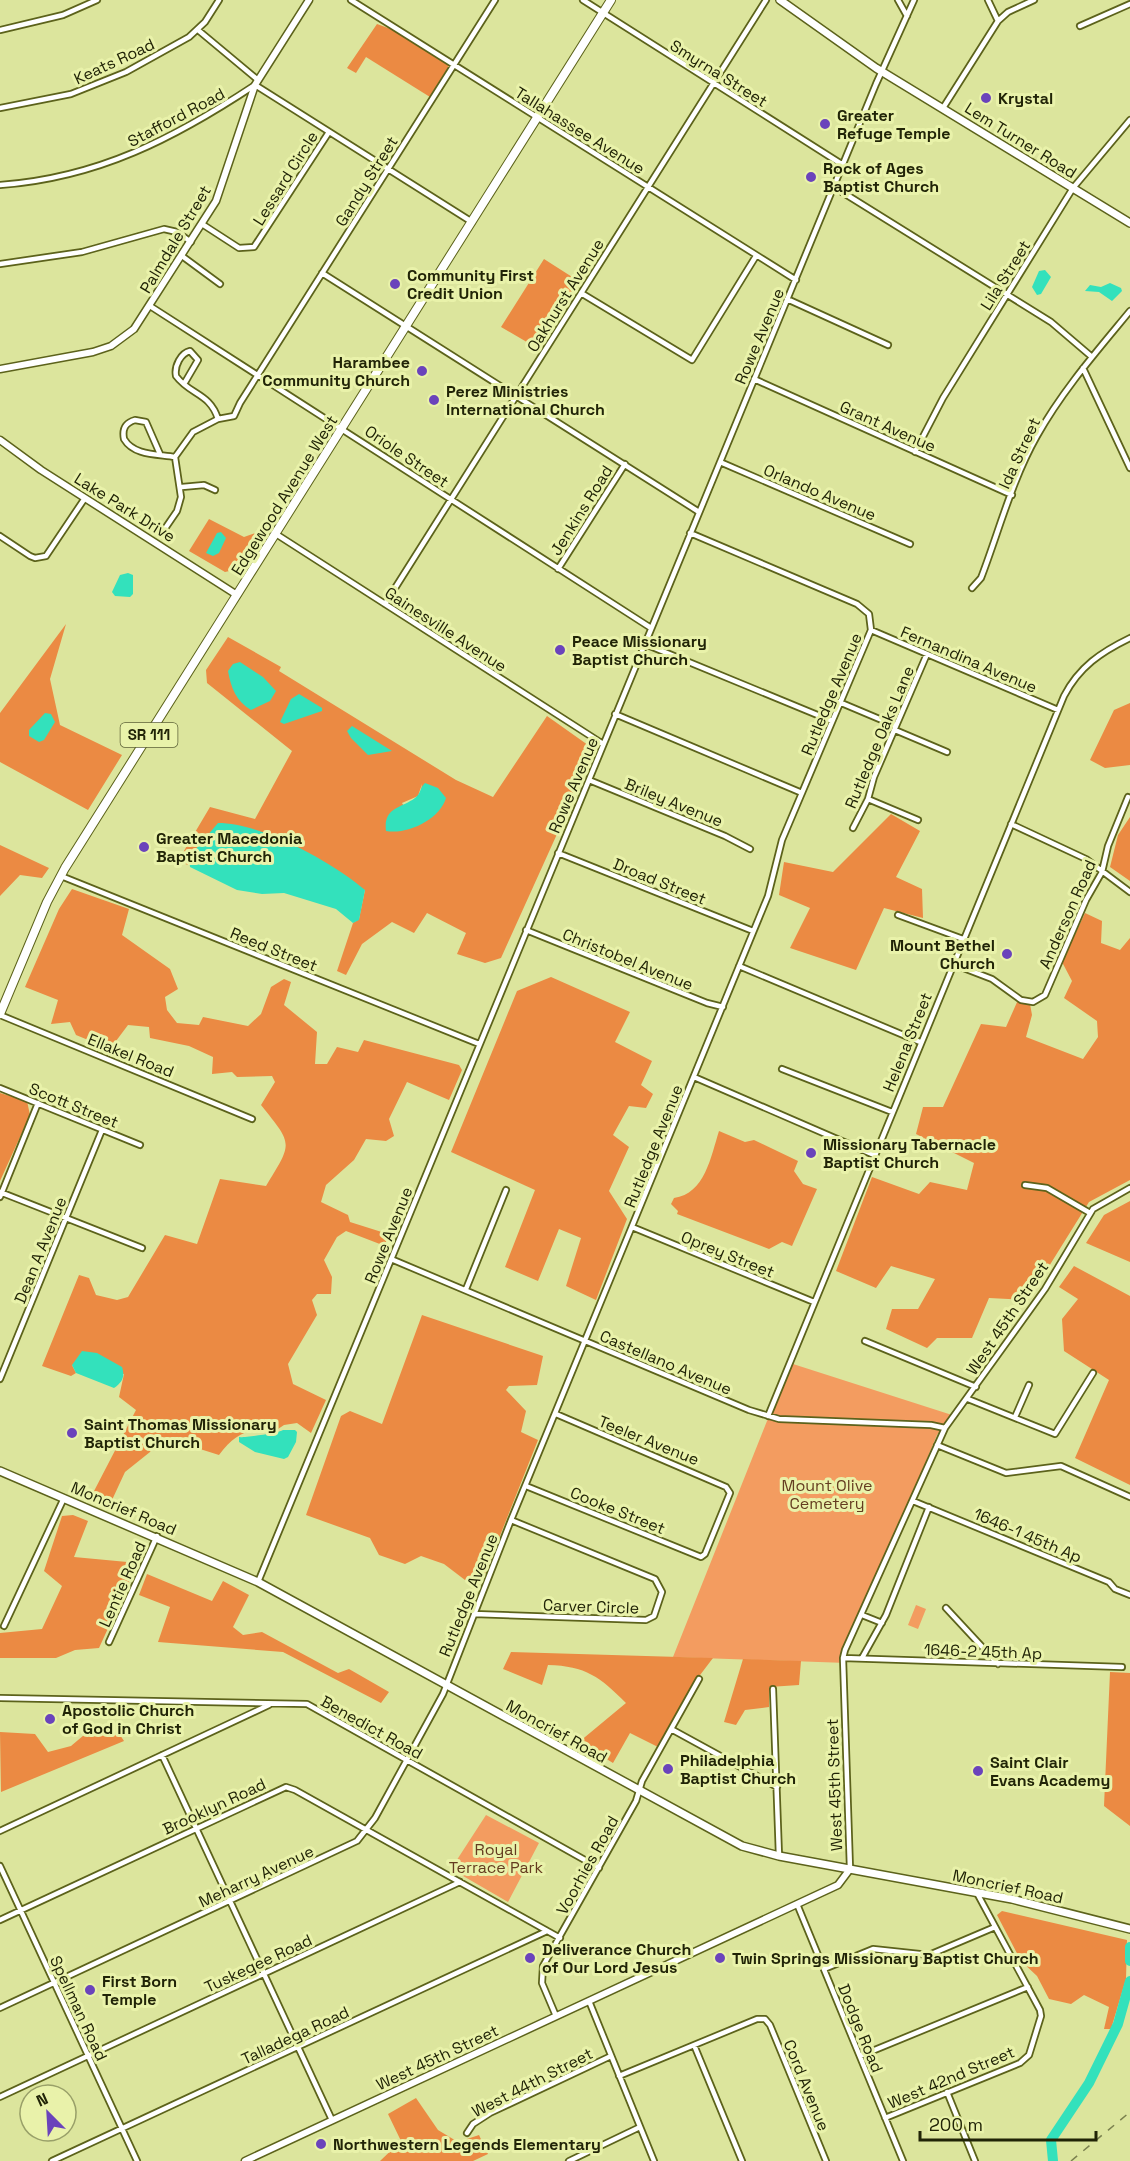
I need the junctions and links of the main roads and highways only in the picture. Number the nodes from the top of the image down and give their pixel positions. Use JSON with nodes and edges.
{"nodes":[{"id":1,"x":611,"y":0,"type":"edge"},
{"id":2,"x":780,"y":0,"type":"edge"},
{"id":3,"x":1130,"y":222,"type":"edge"},
{"id":4,"x":0,"y":1015,"type":"edge"},
{"id":5,"x":0,"y":1471,"type":"edge"},
{"id":6,"x":1130,"y":1929,"type":"edge"}],
"edges":[{"from":1,"to":4,"type":"main road","name":"Edgewood Avenue West","number":"SR 111"},
{"from":2,"to":3,"type":"main road","name":"Lem Turner Road"},
{"from":5,"to":6,"type":"main road","name":"Moncrief Road"}]}
